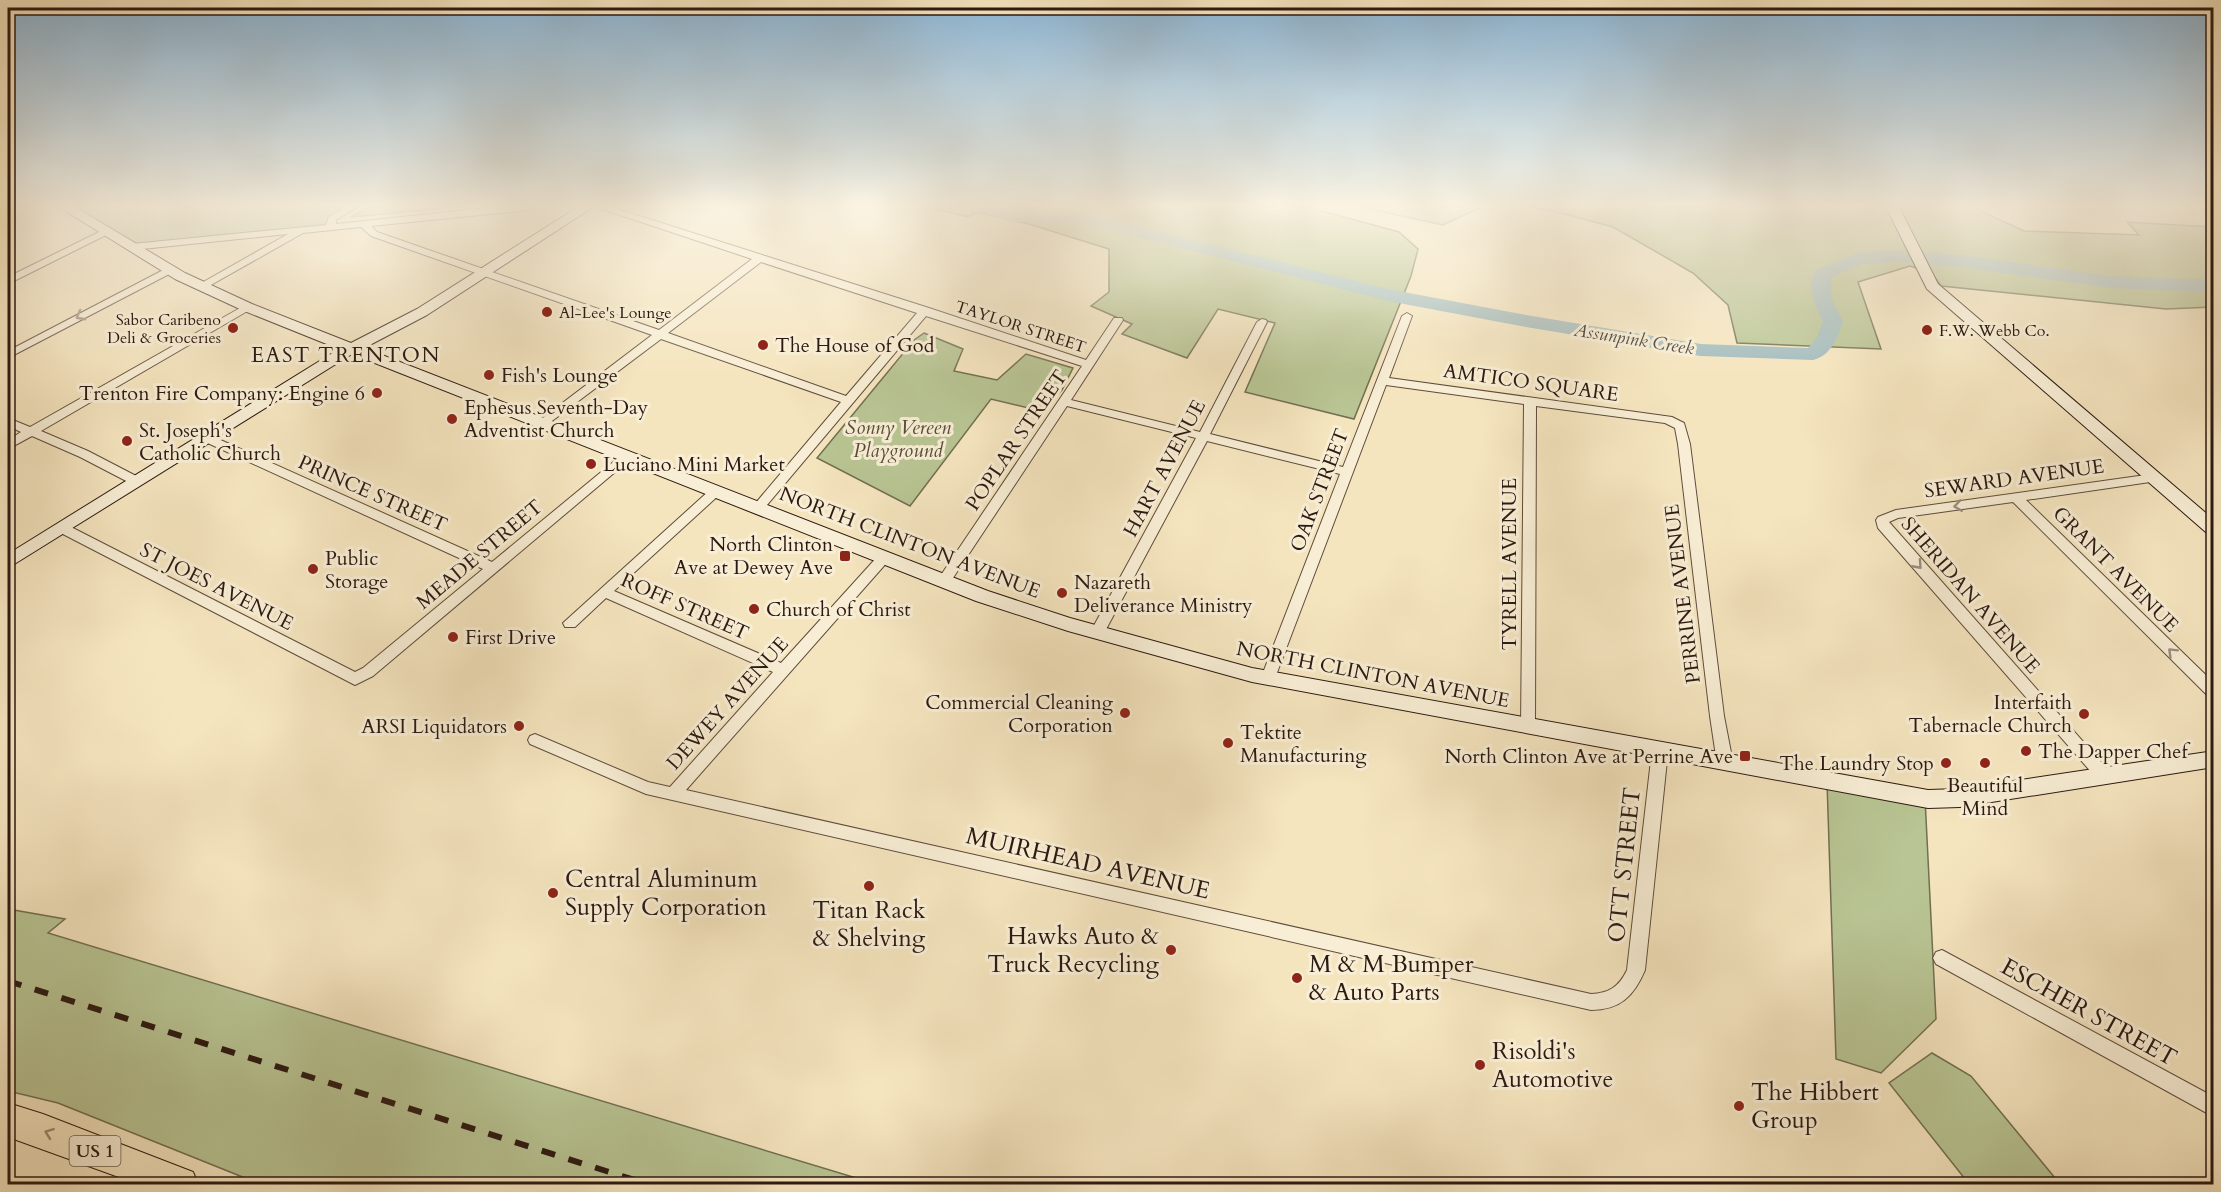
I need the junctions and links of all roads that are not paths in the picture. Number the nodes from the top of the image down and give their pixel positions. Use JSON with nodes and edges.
{"nodes":[{"id":1,"x":43,"y":263,"type":"edge"},
{"id":2,"x":157,"y":263,"type":"edge"},
{"id":3,"x":244,"y":263,"type":"edge"},
{"id":4,"x":454,"y":263,"type":"edge"},
{"id":5,"x":499,"y":263,"type":"edge"},
{"id":6,"x":754,"y":263,"type":"edge"},
{"id":7,"x":775,"y":263,"type":"edge"},
{"id":8,"x":1919,"y":263,"type":"edge"},
{"id":9,"x":169,"y":270,"type":"junction"},
{"id":10,"x":483,"y":273,"type":"junction"},
{"id":11,"x":8,"y":280,"type":"edge"},
{"id":12,"x":202,"y":287,"type":"junction"},
{"id":13,"x":247,"y":307,"type":"junction"},
{"id":14,"x":925,"y":310,"type":"junction"},
{"id":15,"x":1407,"y":316,"type":"dead end"},
{"id":16,"x":1118,"y":320,"type":"dead end"},
{"id":17,"x":1262,"y":322,"type":"dead end"},
{"id":18,"x":660,"y":335,"type":"junction"},
{"id":19,"x":353,"y":348,"type":"junction"},
{"id":20,"x":8,"y":356,"type":"edge"},
{"id":21,"x":1090,"y":365,"type":"junction"},
{"id":22,"x":1382,"y":381,"type":"junction"},
{"id":23,"x":850,"y":401,"type":"junction"},
{"id":24,"x":1530,"y":401,"type":"junction"},
{"id":25,"x":1065,"y":402,"type":"junction"},
{"id":26,"x":8,"y":422,"type":"edge"},
{"id":27,"x":1676,"y":422,"type":"joint"},
{"id":28,"x":544,"y":423,"type":"junction"},
{"id":29,"x":31,"y":431,"type":"junction"},
{"id":30,"x":1203,"y":436,"type":"junction"},
{"id":31,"x":205,"y":437,"type":"junction"},
{"id":32,"x":8,"y":445,"type":"edge"},
{"id":33,"x":627,"y":457,"type":"junction"},
{"id":34,"x":1347,"y":472,"type":"junction"},
{"id":35,"x":2153,"y":477,"type":"junction"},
{"id":36,"x":136,"y":481,"type":"junction"},
{"id":37,"x":715,"y":492,"type":"junction"},
{"id":38,"x":2016,"y":498,"type":"junction"},
{"id":39,"x":758,"y":508,"type":"junction"},
{"id":40,"x":1882,"y":520,"type":"joint"},
{"id":41,"x":62,"y":528,"type":"junction"},
{"id":42,"x":2214,"y":530,"type":"edge"},
{"id":43,"x":883,"y":559,"type":"junction"},
{"id":44,"x":8,"y":562,"type":"edge"},
{"id":45,"x":493,"y":568,"type":"junction"},
{"id":46,"x":944,"y":581,"type":"junction"},
{"id":47,"x":605,"y":592,"type":"junction"},
{"id":48,"x":570,"y":623,"type":"dead end"},
{"id":49,"x":1098,"y":632,"type":"junction"},
{"id":50,"x":783,"y":670,"type":"junction"},
{"id":51,"x":1268,"y":678,"type":"junction"},
{"id":52,"x":355,"y":679,"type":"joint"},
{"id":53,"x":2214,"y":693,"type":"edge"},
{"id":54,"x":1528,"y":727,"type":"junction"},
{"id":55,"x":535,"y":740,"type":"dead end"},
{"id":56,"x":1660,"y":752,"type":"junction"},
{"id":57,"x":2214,"y":759,"type":"edge"},
{"id":58,"x":1725,"y":763,"type":"junction"},
{"id":59,"x":2104,"y":776,"type":"junction"},
{"id":60,"x":673,"y":794,"type":"junction"},
{"id":61,"x":1942,"y":958,"type":"dead end"},
{"id":62,"x":1631,"y":982,"type":"joint"},
{"id":63,"x":2214,"y":1108,"type":"edge"},
{"id":64,"x":8,"y":1120,"type":"edge"},
{"id":65,"x":181,"y":1185,"type":"edge"}],
"edges":[{"from":1,"to":11,"type":"street"},
{"from":2,"to":9,"type":"street","name":"NORTH CLINTON AVENUE"},
{"from":3,"to":12,"type":"street"},
{"from":4,"to":10,"type":"street"},
{"from":5,"to":10,"type":"street"},
{"from":6,"to":18,"type":"street"},
{"from":7,"to":14,"type":"street","name":"TAYLOR STREET"},
{"from":8,"to":35,"type":"street"},
{"from":9,"to":12,"type":"street","name":"NORTH CLINTON AVENUE"},
{"from":9,"to":20,"type":"street","one_way":true},
{"from":10,"to":18,"type":"street"},
{"from":10,"to":19,"type":"street"},
{"from":12,"to":13,"type":"street","name":"NORTH CLINTON AVENUE"},
{"from":13,"to":19,"type":"street","name":"NORTH CLINTON AVENUE"},
{"from":13,"to":29,"type":"street"},
{"from":14,"to":21,"type":"street","name":"TAYLOR STREET"},
{"from":14,"to":23,"type":"street"},
{"from":15,"to":22,"type":"street","name":"OAK STREET"},
{"from":16,"to":21,"type":"street","name":"POPLAR STREET"},
{"from":17,"to":30,"type":"street","name":"HART AVENUE"},
{"from":18,"to":23,"type":"street"},
{"from":18,"to":28,"type":"street"},
{"from":19,"to":28,"type":"street","name":"NORTH CLINTON AVENUE"},
{"from":19,"to":31,"type":"street"},
{"from":21,"to":25,"type":"street","name":"POPLAR STREET"},
{"from":22,"to":24,"type":"street","name":"AMTICO SQUARE"},
{"from":22,"to":34,"type":"street","name":"OAK STREET"},
{"from":23,"to":39,"type":"street"},
{"from":24,"to":27,"type":"street","name":"AMTICO SQUARE"},
{"from":24,"to":54,"type":"street","name":"TYRELL AVENUE"},
{"from":25,"to":30,"type":"street"},
{"from":25,"to":46,"type":"street","name":"POPLAR STREET"},
{"from":26,"to":29,"type":"street"},
{"from":27,"to":58,"type":"street","name":"PERRINE AVENUE"},
{"from":28,"to":33,"type":"street","name":"NORTH CLINTON AVENUE"},
{"from":29,"to":32,"type":"street"},
{"from":29,"to":36,"type":"street"},
{"from":30,"to":34,"type":"street"},
{"from":30,"to":49,"type":"street","name":"HART AVENUE"},
{"from":31,"to":36,"type":"street"},
{"from":31,"to":45,"type":"street","name":"PRINCE STREET"},
{"from":33,"to":37,"type":"street","name":"NORTH CLINTON AVENUE"},
{"from":33,"to":45,"type":"street","name":"MEADE STREET"},
{"from":34,"to":51,"type":"street","name":"OAK STREET"},
{"from":35,"to":38,"type":"street","name":"SEWARD AVENUE"},
{"from":35,"to":42,"type":"street"},
{"from":36,"to":41,"type":"street"},
{"from":37,"to":39,"type":"street","name":"NORTH CLINTON AVENUE"},
{"from":37,"to":47,"type":"street"},
{"from":38,"to":40,"type":"street","name":"SEWARD AVENUE","one_way":true},
{"from":53,"to":38,"type":"street","name":"GRANT AVENUE","one_way":true},
{"from":39,"to":43,"type":"street","name":"NORTH CLINTON AVENUE"},
{"from":40,"to":59,"type":"street","name":"SHERIDAN AVENUE","one_way":true},
{"from":41,"to":44,"type":"street"},
{"from":41,"to":52,"type":"street","name":"ST JOES AVENUE"},
{"from":43,"to":46,"type":"street","name":"NORTH CLINTON AVENUE"},
{"from":43,"to":50,"type":"street","name":"DEWEY AVENUE"},
{"from":45,"to":52,"type":"street","name":"MEADE STREET"},
{"from":46,"to":49,"type":"street","name":"NORTH CLINTON AVENUE"},
{"from":47,"to":48,"type":"street"},
{"from":47,"to":50,"type":"street","name":"ROFF STREET"},
{"from":49,"to":51,"type":"street","name":"NORTH CLINTON AVENUE"},
{"from":50,"to":60,"type":"street","name":"DEWEY AVENUE"},
{"from":51,"to":54,"type":"street","name":"NORTH CLINTON AVENUE"},
{"from":54,"to":56,"type":"street","name":"NORTH CLINTON AVENUE"},
{"from":55,"to":60,"type":"street","name":"MUIRHEAD AVENUE"},
{"from":56,"to":58,"type":"street","name":"NORTH CLINTON AVENUE"},
{"from":56,"to":62,"type":"street","name":"OTT STREET"},
{"from":57,"to":59,"type":"street","name":"NORTH CLINTON AVENUE"},
{"from":58,"to":59,"type":"street","name":"NORTH CLINTON AVENUE"},
{"from":60,"to":62,"type":"street","name":"MUIRHEAD AVENUE"},
{"from":61,"to":63,"type":"street","name":"ESCHER STREET"},
{"from":65,"to":64,"type":"highway","number":"US 1","one_way":true}]}
